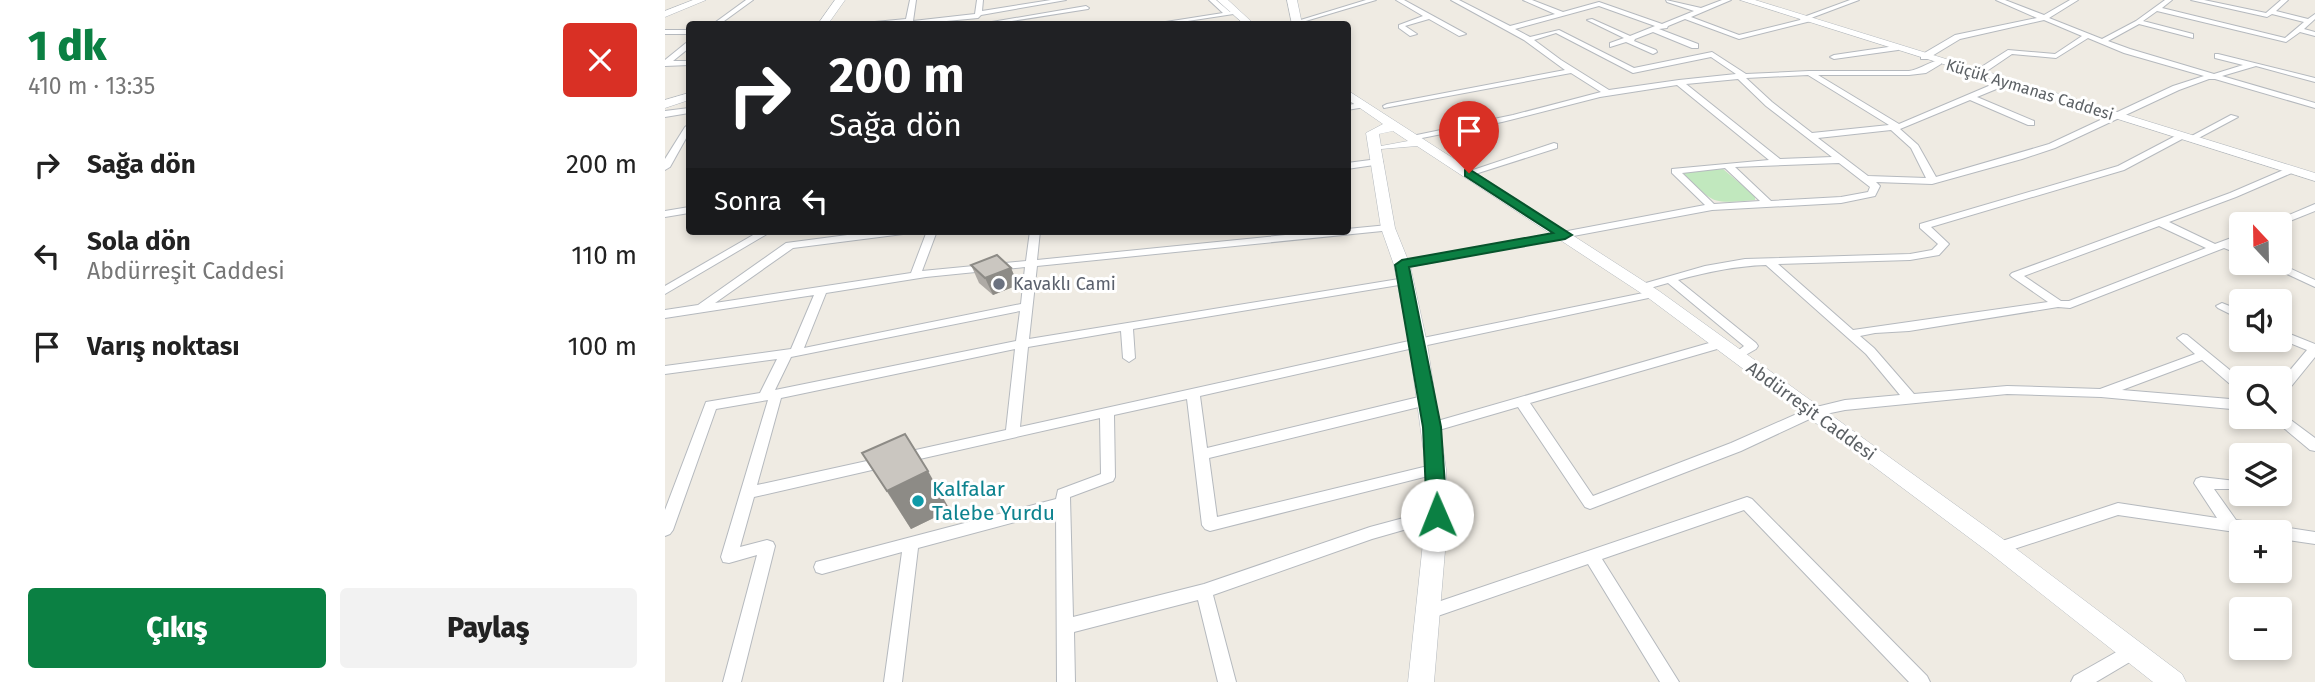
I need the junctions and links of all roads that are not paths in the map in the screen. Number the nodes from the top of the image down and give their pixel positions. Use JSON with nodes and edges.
{"nodes":[{"id":1,"x":701,"y":0,"type":"edge"},
{"id":2,"x":750,"y":0,"type":"edge"},
{"id":3,"x":840,"y":0,"type":"edge"},
{"id":4,"x":913,"y":0,"type":"edge"},
{"id":5,"x":980,"y":0,"type":"edge"},
{"id":6,"x":1063,"y":0,"type":"edge"},
{"id":7,"x":1212,"y":0,"type":"edge"},
{"id":8,"x":1222,"y":0,"type":"edge"},
{"id":9,"x":1292,"y":0,"type":"edge"},
{"id":10,"x":1373,"y":0,"type":"edge"},
{"id":11,"x":1399,"y":0,"type":"edge"},
{"id":12,"x":1454,"y":0,"type":"edge"},
{"id":13,"x":1526,"y":0,"type":"edge"},
{"id":14,"x":1580,"y":0,"type":"edge"},
{"id":15,"x":1728,"y":0,"type":"edge"},
{"id":16,"x":1745,"y":0,"type":"edge"},
{"id":17,"x":1856,"y":0,"type":"edge"},
{"id":18,"x":2002,"y":0,"type":"edge"},
{"id":19,"x":2075,"y":0,"type":"edge"},
{"id":20,"x":2169,"y":0,"type":"edge"},
{"id":21,"x":2285,"y":0,"type":"edge"},
{"id":22,"x":1669,"y":1,"type":"edge"},
{"id":23,"x":2200,"y":1,"type":"edge"},
{"id":24,"x":1025,"y":3,"type":"edge"},
{"id":25,"x":1592,"y":6,"type":"junction"},
{"id":26,"x":1086,"y":8,"type":"dead end"},
{"id":27,"x":2156,"y":9,"type":"junction"},
{"id":28,"x":1702,"y":11,"type":"junction"},
{"id":29,"x":2270,"y":12,"type":"junction"},
{"id":30,"x":665,"y":14,"type":"edge"},
{"id":31,"x":978,"y":14,"type":"junction"},
{"id":32,"x":1233,"y":14,"type":"junction"},
{"id":33,"x":1563,"y":14,"type":"junction"},
{"id":34,"x":1430,"y":16,"type":"junction"},
{"id":35,"x":1687,"y":18,"type":"junction"},
{"id":36,"x":2044,"y":18,"type":"junction"},
{"id":37,"x":2312,"y":18,"type":"edge"},
{"id":38,"x":1032,"y":20,"type":"edge"},
{"id":39,"x":1590,"y":20,"type":"dead end"},
{"id":40,"x":1806,"y":20,"type":"junction"},
{"id":41,"x":720,"y":21,"type":"edge"},
{"id":42,"x":825,"y":21,"type":"edge"},
{"id":43,"x":909,"y":21,"type":"edge"},
{"id":44,"x":924,"y":21,"type":"edge"},
{"id":45,"x":1179,"y":21,"type":"edge"},
{"id":46,"x":1244,"y":21,"type":"edge"},
{"id":47,"x":1295,"y":21,"type":"edge"},
{"id":48,"x":1305,"y":21,"type":"edge"},
{"id":49,"x":2138,"y":22,"type":"junction"},
{"id":50,"x":1665,"y":27,"type":"junction"},
{"id":51,"x":1511,"y":28,"type":"junction"},
{"id":52,"x":1655,"y":30,"type":"junction"},
{"id":53,"x":2299,"y":30,"type":"junction"},
{"id":54,"x":665,"y":32,"type":"edge"},
{"id":55,"x":686,"y":32,"type":"edge"},
{"id":56,"x":1413,"y":34,"type":"dead end"},
{"id":57,"x":1462,"y":34,"type":"dead end"},
{"id":58,"x":2315,"y":34,"type":"edge"},
{"id":59,"x":2088,"y":35,"type":"junction"},
{"id":60,"x":2190,"y":36,"type":"dead end"},
{"id":61,"x":1529,"y":39,"type":"junction"},
{"id":62,"x":1629,"y":40,"type":"junction"},
{"id":63,"x":2103,"y":41,"type":"junction"},
{"id":64,"x":1613,"y":45,"type":"dead end"},
{"id":65,"x":1695,"y":46,"type":"dead end"},
{"id":66,"x":686,"y":48,"type":"edge"},
{"id":67,"x":1895,"y":48,"type":"junction"},
{"id":68,"x":1653,"y":52,"type":"dead end"},
{"id":69,"x":2218,"y":56,"type":"dead end"},
{"id":70,"x":1834,"y":57,"type":"dead end"},
{"id":71,"x":1924,"y":57,"type":"junction"},
{"id":72,"x":1938,"y":62,"type":"junction"},
{"id":73,"x":686,"y":63,"type":"edge"},
{"id":74,"x":665,"y":64,"type":"edge"},
{"id":75,"x":665,"y":64,"type":"edge"},
{"id":76,"x":2251,"y":65,"type":"junction"},
{"id":77,"x":1572,"y":71,"type":"junction"},
{"id":78,"x":2315,"y":71,"type":"edge"},
{"id":79,"x":1808,"y":73,"type":"junction"},
{"id":80,"x":1978,"y":73,"type":"junction"},
{"id":81,"x":1742,"y":76,"type":"junction"},
{"id":82,"x":2210,"y":77,"type":"junction"},
{"id":83,"x":2311,"y":79,"type":"edge"},
{"id":84,"x":2008,"y":81,"type":"junction"},
{"id":85,"x":1679,"y":82,"type":"junction"},
{"id":86,"x":1608,"y":93,"type":"junction"},
{"id":87,"x":1351,"y":96,"type":"edge"},
{"id":88,"x":686,"y":97,"type":"edge"},
{"id":89,"x":1970,"y":97,"type":"junction"},
{"id":90,"x":665,"y":104,"type":"edge"},
{"id":91,"x":1362,"y":105,"type":"junction"},
{"id":92,"x":1387,"y":106,"type":"dead end"},
{"id":93,"x":2315,"y":106,"type":"edge"},
{"id":94,"x":1351,"y":107,"type":"edge"},
{"id":95,"x":686,"y":111,"type":"edge"},
{"id":96,"x":665,"y":114,"type":"edge"},
{"id":97,"x":2119,"y":116,"type":"junction"},
{"id":98,"x":2234,"y":117,"type":"dead end"},
{"id":99,"x":2031,"y":122,"type":"dead end"},
{"id":100,"x":1373,"y":127,"type":"junction"},
{"id":101,"x":1895,"y":127,"type":"junction"},
{"id":102,"x":686,"y":132,"type":"edge"},
{"id":103,"x":1810,"y":136,"type":"junction"},
{"id":104,"x":2185,"y":137,"type":"junction"},
{"id":105,"x":1391,"y":141,"type":"junction"},
{"id":106,"x":1413,"y":141,"type":"junction"},
{"id":107,"x":686,"y":143,"type":"edge"},
{"id":108,"x":679,"y":144,"type":"junction"},
{"id":109,"x":665,"y":146,"type":"edge"},
{"id":110,"x":1554,"y":146,"type":"dead end"},
{"id":111,"x":1840,"y":160,"type":"junction"},
{"id":112,"x":1778,"y":162,"type":"junction"},
{"id":113,"x":1351,"y":164,"type":"edge"},
{"id":114,"x":1727,"y":165,"type":"junction"},
{"id":115,"x":665,"y":167,"type":"edge"},
{"id":116,"x":2291,"y":170,"type":"junction"},
{"id":117,"x":1469,"y":173,"type":"junction"},
{"id":118,"x":2315,"y":177,"type":"edge"},
{"id":119,"x":1865,"y":179,"type":"junction"},
{"id":120,"x":1933,"y":180,"type":"junction"},
{"id":121,"x":1769,"y":204,"type":"junction"},
{"id":122,"x":1712,"y":207,"type":"junction"},
{"id":123,"x":2315,"y":207,"type":"edge"},
{"id":124,"x":686,"y":210,"type":"edge"},
{"id":125,"x":665,"y":214,"type":"edge"},
{"id":126,"x":2293,"y":216,"type":"edge"},
{"id":127,"x":2160,"y":222,"type":"junction"},
{"id":128,"x":1388,"y":228,"type":"junction"},
{"id":129,"x":1351,"y":232,"type":"edge"},
{"id":130,"x":760,"y":235,"type":"edge"},
{"id":131,"x":871,"y":235,"type":"edge"},
{"id":132,"x":930,"y":235,"type":"edge"},
{"id":133,"x":1035,"y":235,"type":"edge"},
{"id":134,"x":1320,"y":235,"type":"edge"},
{"id":135,"x":1565,"y":235,"type":"junction"},
{"id":136,"x":2229,"y":242,"type":"edge"},
{"id":137,"x":2220,"y":246,"type":"junction"},
{"id":138,"x":2229,"y":248,"type":"edge"},
{"id":139,"x":1769,"y":262,"type":"junction"},
{"id":140,"x":1031,"y":265,"type":"junction"},
{"id":141,"x":1403,"y":273,"type":"junction"},
{"id":142,"x":2293,"y":274,"type":"edge"},
{"id":143,"x":915,"y":276,"type":"junction"},
{"id":144,"x":1670,"y":279,"type":"junction"},
{"id":145,"x":2315,"y":284,"type":"edge"},
{"id":146,"x":822,"y":289,"type":"junction"},
{"id":147,"x":665,"y":291,"type":"edge"},
{"id":148,"x":1648,"y":291,"type":"junction"},
{"id":149,"x":2057,"y":304,"type":"junction"},
{"id":150,"x":1027,"y":306,"type":"junction"},
{"id":151,"x":2223,"y":306,"type":"dead end"},
{"id":152,"x":700,"y":309,"type":"junction"},
{"id":153,"x":2229,"y":309,"type":"edge"},
{"id":154,"x":665,"y":314,"type":"edge"},
{"id":155,"x":1127,"y":327,"type":"junction"},
{"id":156,"x":1851,"y":334,"type":"junction"},
{"id":157,"x":2183,"y":338,"type":"dead end"},
{"id":158,"x":2292,"y":339,"type":"edge"},
{"id":159,"x":1418,"y":343,"type":"junction"},
{"id":160,"x":1022,"y":344,"type":"junction"},
{"id":161,"x":1720,"y":344,"type":"junction"},
{"id":162,"x":2315,"y":349,"type":"edge"},
{"id":163,"x":791,"y":353,"type":"junction"},
{"id":164,"x":2204,"y":355,"type":"junction"},
{"id":165,"x":1737,"y":356,"type":"junction"},
{"id":166,"x":1129,"y":358,"type":"dead end"},
{"id":167,"x":666,"y":372,"type":"edge"},
{"id":168,"x":2229,"y":376,"type":"edge"},
{"id":169,"x":2292,"y":377,"type":"edge"},
{"id":170,"x":1192,"y":393,"type":"junction"},
{"id":171,"x":2101,"y":393,"type":"junction"},
{"id":172,"x":771,"y":395,"type":"junction"},
{"id":173,"x":1909,"y":397,"type":"junction"},
{"id":174,"x":1427,"y":400,"type":"junction"},
{"id":175,"x":1521,"y":401,"type":"junction"},
{"id":176,"x":2229,"y":404,"type":"edge"},
{"id":177,"x":1813,"y":412,"type":"junction"},
{"id":178,"x":1107,"y":413,"type":"junction"},
{"id":179,"x":1432,"y":427,"type":"junction"},
{"id":180,"x":2292,"y":427,"type":"edge"},
{"id":181,"x":1012,"y":434,"type":"junction"},
{"id":182,"x":2315,"y":446,"type":"edge"},
{"id":183,"x":1201,"y":455,"type":"junction"},
{"id":184,"x":1436,"y":469,"type":"junction"},
{"id":185,"x":2229,"y":485,"type":"edge"},
{"id":186,"x":748,"y":493,"type":"junction"},
{"id":187,"x":1063,"y":503,"type":"junction"},
{"id":188,"x":1437,"y":515,"type":"junction"},
{"id":189,"x":2229,"y":522,"type":"edge"},
{"id":190,"x":2229,"y":525,"type":"edge"},
{"id":191,"x":665,"y":530,"type":"edge"},
{"id":192,"x":2292,"y":535,"type":"edge"},
{"id":193,"x":2315,"y":538,"type":"edge"},
{"id":194,"x":911,"y":543,"type":"junction"},
{"id":195,"x":1999,"y":548,"type":"junction"},
{"id":196,"x":1591,"y":557,"type":"junction"},
{"id":197,"x":822,"y":567,"type":"dead end"},
{"id":198,"x":1204,"y":591,"type":"junction"},
{"id":199,"x":1429,"y":612,"type":"junction"},
{"id":200,"x":1065,"y":628,"type":"junction"},
{"id":201,"x":2134,"y":650,"type":"junction"},
{"id":202,"x":732,"y":682,"type":"edge"},
{"id":203,"x":893,"y":682,"type":"edge"},
{"id":204,"x":1066,"y":682,"type":"edge"},
{"id":205,"x":1227,"y":682,"type":"edge"},
{"id":206,"x":1421,"y":682,"type":"edge"},
{"id":207,"x":1670,"y":682,"type":"edge"},
{"id":208,"x":1921,"y":682,"type":"edge"},
{"id":209,"x":2080,"y":682,"type":"edge"},
{"id":210,"x":2173,"y":682,"type":"edge"}],
"edges":[{"from":1,"to":30,"type":"street"},
{"from":2,"to":41,"type":"street"},
{"from":3,"to":42,"type":"street"},
{"from":4,"to":43,"type":"street"},
{"from":5,"to":31,"type":"street"},
{"from":6,"to":24,"type":"street"},
{"from":7,"to":32,"type":"street"},
{"from":8,"to":32,"type":"street"},
{"from":9,"to":47,"type":"street"},
{"from":10,"to":48,"type":"street"},
{"from":11,"to":34,"type":"street"},
{"from":12,"to":51,"type":"street"},
{"from":13,"to":33,"type":"street"},
{"from":14,"to":25,"type":"street"},
{"from":15,"to":28,"type":"street"},
{"from":16,"to":40,"type":"street","name":"Küçük Aymanas Caddesi"},
{"from":17,"to":40,"type":"street"},
{"from":18,"to":36,"type":"street"},
{"from":19,"to":36,"type":"street"},
{"from":20,"to":27,"type":"street"},
{"from":21,"to":29,"type":"street"},
{"from":22,"to":28,"type":"street"},
{"from":23,"to":29,"type":"street"},
{"from":24,"to":31,"type":"street"},
{"from":25,"to":33,"type":"street"},
{"from":25,"to":50,"type":"street"},
{"from":26,"to":38,"type":"street"},
{"from":27,"to":49,"type":"street"},
{"from":27,"to":53,"type":"street"},
{"from":28,"to":35,"type":"street"},
{"from":29,"to":37,"type":"street"},
{"from":31,"to":44,"type":"street"},
{"from":32,"to":45,"type":"street"},
{"from":32,"to":46,"type":"street"},
{"from":33,"to":51,"type":"street"},
{"from":34,"to":56,"type":"street"},
{"from":34,"to":57,"type":"street"},
{"from":35,"to":40,"type":"street"},
{"from":35,"to":50,"type":"street"},
{"from":36,"to":59,"type":"street"},
{"from":36,"to":71,"type":"street"},
{"from":37,"to":53,"type":"street"},
{"from":39,"to":62,"type":"street"},
{"from":40,"to":67,"type":"street","name":"Küçük Aymanas Caddesi"},
{"from":49,"to":60,"type":"street"},
{"from":49,"to":63,"type":"street"},
{"from":50,"to":52,"type":"street"},
{"from":51,"to":61,"type":"street"},
{"from":52,"to":62,"type":"street"},
{"from":52,"to":65,"type":"street"},
{"from":53,"to":58,"type":"street"},
{"from":54,"to":55,"type":"street"},
{"from":59,"to":63,"type":"street"},
{"from":59,"to":80,"type":"street"},
{"from":61,"to":77,"type":"street"},
{"from":61,"to":81,"type":"street"},
{"from":62,"to":64,"type":"street"},
{"from":62,"to":68,"type":"street"},
{"from":63,"to":82,"type":"street"},
{"from":66,"to":74,"type":"street"},
{"from":67,"to":70,"type":"street"},
{"from":67,"to":71,"type":"street","name":"Küçük Aymanas Caddesi"},
{"from":69,"to":76,"type":"street"},
{"from":71,"to":72,"type":"street","name":"Küçük Aymanas Caddesi"},
{"from":72,"to":79,"type":"street"},
{"from":72,"to":80,"type":"street","name":"Küçük Aymanas Caddesi"},
{"from":73,"to":75,"type":"street"},
{"from":76,"to":82,"type":"street"},
{"from":76,"to":83,"type":"street"},
{"from":77,"to":86,"type":"street"},
{"from":77,"to":92,"type":"street"},
{"from":78,"to":83,"type":"street"},
{"from":79,"to":81,"type":"street"},
{"from":79,"to":101,"type":"street"},
{"from":80,"to":84,"type":"street","name":"Küçük Aymanas Caddesi"},
{"from":81,"to":85,"type":"street"},
{"from":81,"to":103,"type":"street"},
{"from":82,"to":93,"type":"street"},
{"from":82,"to":97,"type":"street"},
{"from":84,"to":89,"type":"street"},
{"from":84,"to":97,"type":"street","name":"Küçük Aymanas Caddesi"},
{"from":85,"to":86,"type":"street"},
{"from":85,"to":112,"type":"street"},
{"from":86,"to":106,"type":"street"},
{"from":87,"to":91,"type":"street","name":"Abdürreşit Caddesi"},
{"from":88,"to":90,"type":"street"},
{"from":89,"to":99,"type":"street"},
{"from":89,"to":101,"type":"street"},
{"from":91,"to":94,"type":"street"},
{"from":91,"to":100,"type":"street","name":"Abdürreşit Caddesi"},
{"from":91,"to":105,"type":"street","name":"Abdürreşit Caddesi"},
{"from":95,"to":96,"type":"street"},
{"from":97,"to":104,"type":"street","name":"Küçük Aymanas Caddesi"},
{"from":97,"to":120,"type":"street"},
{"from":98,"to":104,"type":"street"},
{"from":100,"to":105,"type":"street","name":"Abdürreşit Caddesi"},
{"from":100,"to":105,"type":"street"},
{"from":101,"to":103,"type":"street"},
{"from":101,"to":120,"type":"street"},
{"from":102,"to":108,"type":"street"},
{"from":103,"to":111,"type":"street"},
{"from":104,"to":116,"type":"street","name":"Küçük Aymanas Caddesi"},
{"from":104,"to":139,"type":"street"},
{"from":105,"to":106,"type":"street"},
{"from":105,"to":106,"type":"street","name":"Abdürreşit Caddesi"},
{"from":105,"to":113,"type":"street"},
{"from":105,"to":128,"type":"street","name":"Abdürreşit Caddesi"},
{"from":106,"to":117,"type":"street","name":"Abdürreşit Caddesi"},
{"from":107,"to":108,"type":"street"},
{"from":108,"to":109,"type":"street"},
{"from":108,"to":115,"type":"street"},
{"from":110,"to":117,"type":"street"},
{"from":111,"to":112,"type":"street"},
{"from":111,"to":119,"type":"street"},
{"from":112,"to":114,"type":"street"},
{"from":114,"to":121,"type":"street"},
{"from":114,"to":122,"type":"street"},
{"from":116,"to":118,"type":"street","name":"Küçük Aymanas Caddesi"},
{"from":116,"to":127,"type":"street"},
{"from":117,"to":135,"type":"street","name":"Abdürreşit Caddesi"},
{"from":119,"to":120,"type":"street"},
{"from":119,"to":121,"type":"street"},
{"from":121,"to":122,"type":"street"},
{"from":122,"to":135,"type":"street"},
{"from":123,"to":126,"type":"street"},
{"from":124,"to":125,"type":"street"},
{"from":127,"to":137,"type":"street"},
{"from":127,"to":149,"type":"street"},
{"from":128,"to":129,"type":"street"},
{"from":128,"to":141,"type":"street","name":"Abdürreşit Caddesi"},
{"from":130,"to":147,"type":"street"},
{"from":131,"to":152,"type":"street"},
{"from":132,"to":143,"type":"street"},
{"from":133,"to":140,"type":"street"},
{"from":134,"to":140,"type":"street"},
{"from":135,"to":141,"type":"street"},
{"from":135,"to":148,"type":"street","name":"Abdürreşit Caddesi"},
{"from":136,"to":137,"type":"street"},
{"from":137,"to":138,"type":"street"},
{"from":137,"to":149,"type":"street"},
{"from":139,"to":144,"type":"street"},
{"from":139,"to":156,"type":"street"},
{"from":140,"to":143,"type":"street"},
{"from":140,"to":150,"type":"street"},
{"from":141,"to":155,"type":"street"},
{"from":141,"to":159,"type":"street","name":"Abdürreşit Caddesi"},
{"from":142,"to":145,"type":"street"},
{"from":143,"to":146,"type":"street"},
{"from":144,"to":148,"type":"street"},
{"from":144,"to":165,"type":"street"},
{"from":146,"to":152,"type":"street"},
{"from":146,"to":163,"type":"street"},
{"from":148,"to":159,"type":"street"},
{"from":148,"to":161,"type":"street","name":"Abdürreşit Caddesi"},
{"from":149,"to":156,"type":"street"},
{"from":150,"to":160,"type":"street"},
{"from":150,"to":163,"type":"street"},
{"from":151,"to":153,"type":"street"},
{"from":152,"to":154,"type":"street"},
{"from":155,"to":160,"type":"street"},
{"from":155,"to":166,"type":"street"},
{"from":156,"to":173,"type":"street"},
{"from":157,"to":164,"type":"street"},
{"from":158,"to":162,"type":"street"},
{"from":159,"to":170,"type":"street"},
{"from":159,"to":174,"type":"street","name":"Abdürreşit Caddesi"},
{"from":160,"to":172,"type":"street"},
{"from":160,"to":181,"type":"street"},
{"from":161,"to":165,"type":"street","name":"Abdürreşit Caddesi"},
{"from":161,"to":175,"type":"street"},
{"from":162,"to":169,"type":"street"},
{"from":163,"to":167,"type":"street"},
{"from":163,"to":172,"type":"street"},
{"from":164,"to":168,"type":"street"},
{"from":164,"to":171,"type":"street"},
{"from":165,"to":177,"type":"street","name":"Abdürreşit Caddesi"},
{"from":170,"to":178,"type":"street"},
{"from":170,"to":183,"type":"street"},
{"from":171,"to":173,"type":"street"},
{"from":171,"to":176,"type":"street"},
{"from":172,"to":186,"type":"street"},
{"from":172,"to":191,"type":"street"},
{"from":173,"to":177,"type":"street"},
{"from":174,"to":179,"type":"street","name":"Abdürreşit Caddesi"},
{"from":174,"to":183,"type":"street"},
{"from":175,"to":177,"type":"street"},
{"from":175,"to":179,"type":"street"},
{"from":177,"to":195,"type":"street","name":"Abdürreşit Caddesi"},
{"from":178,"to":181,"type":"street"},
{"from":178,"to":187,"type":"street"},
{"from":179,"to":184,"type":"street","name":"Abdürreşit Caddesi"},
{"from":180,"to":182,"type":"street"},
{"from":181,"to":186,"type":"street"},
{"from":183,"to":184,"type":"street"},
{"from":184,"to":188,"type":"street","name":"Abdürreşit Caddesi"},
{"from":185,"to":189,"type":"street"},
{"from":186,"to":202,"type":"street"},
{"from":187,"to":194,"type":"street"},
{"from":187,"to":200,"type":"street"},
{"from":188,"to":198,"type":"street"},
{"from":188,"to":199,"type":"street","name":"Abdürreşit Caddesi"},
{"from":190,"to":195,"type":"street"},
{"from":192,"to":193,"type":"street"},
{"from":194,"to":197,"type":"street"},
{"from":194,"to":203,"type":"street"},
{"from":195,"to":201,"type":"street","name":"Abdürreşit Caddesi"},
{"from":196,"to":199,"type":"street"},
{"from":196,"to":207,"type":"street"},
{"from":196,"to":208,"type":"street"},
{"from":198,"to":200,"type":"street"},
{"from":198,"to":205,"type":"street"},
{"from":199,"to":206,"type":"street","name":"Abdürreşit Caddesi"},
{"from":200,"to":204,"type":"street"},
{"from":201,"to":209,"type":"street"},
{"from":201,"to":210,"type":"street","name":"Abdürreşit Caddesi"}]}
